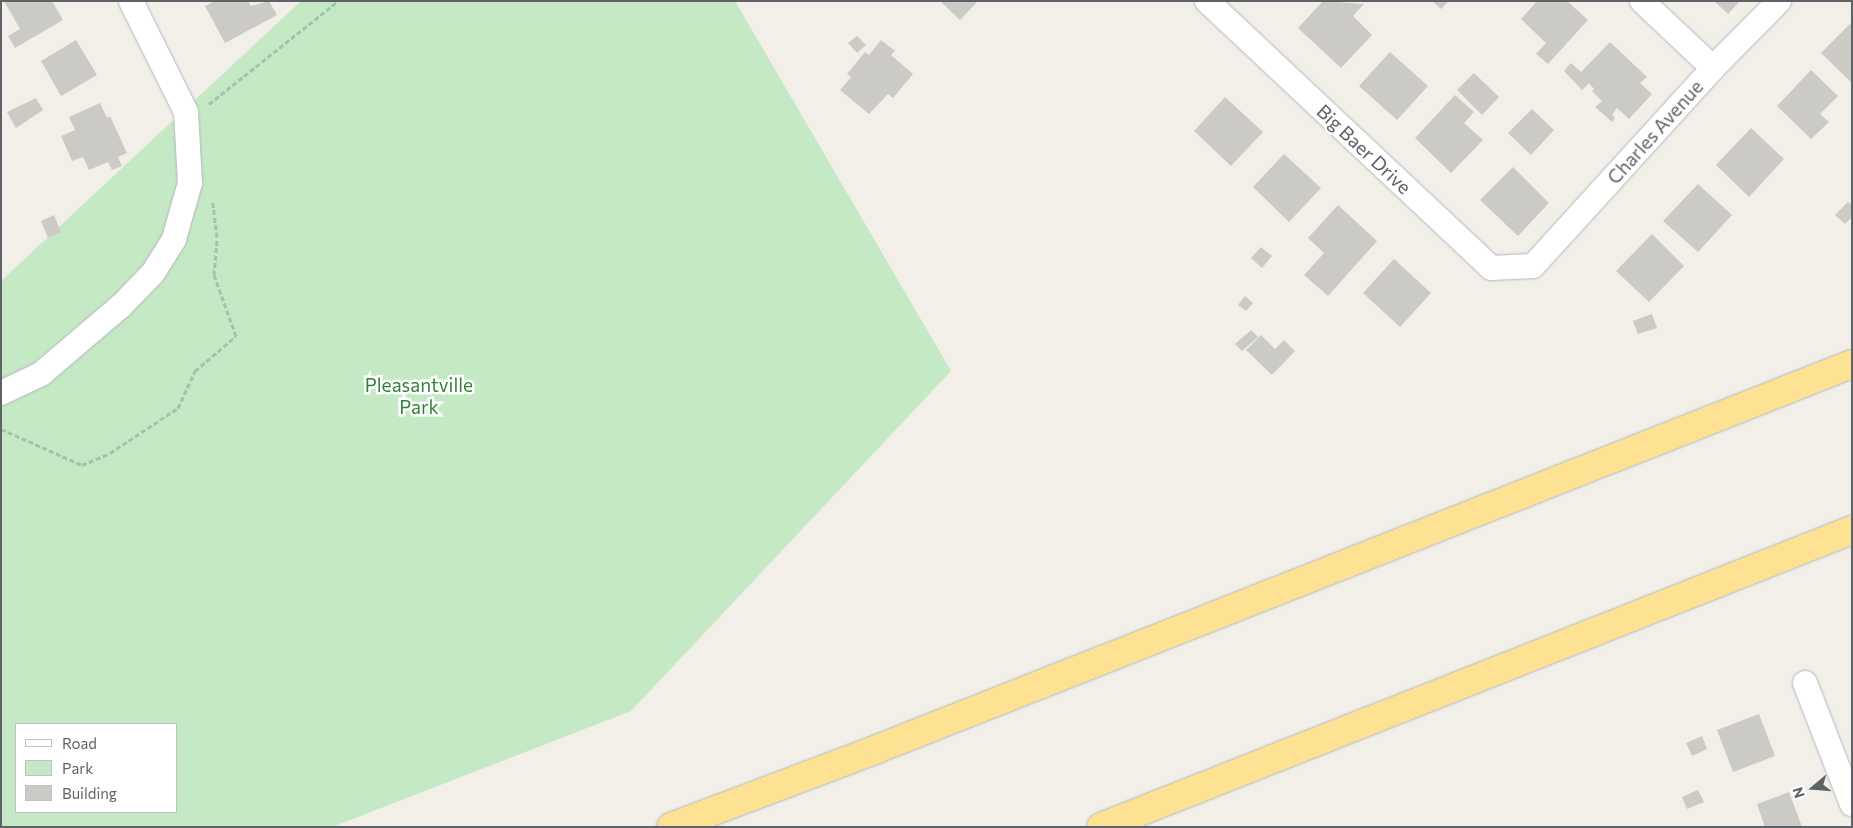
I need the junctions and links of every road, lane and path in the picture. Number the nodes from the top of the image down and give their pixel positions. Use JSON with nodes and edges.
{"nodes":[{"id":1,"x":130,"y":1,"type":"edge"},
{"id":2,"x":1207,"y":1,"type":"edge"},
{"id":3,"x":1642,"y":1,"type":"edge"},
{"id":4,"x":1779,"y":1,"type":"edge"},
{"id":5,"x":1712,"y":68,"type":"junction"},
{"id":6,"x":1533,"y":266,"type":"joint"},
{"id":7,"x":1852,"y":364,"type":"edge"},
{"id":8,"x":1,"y":393,"type":"edge"},
{"id":9,"x":1852,"y":530,"type":"edge"},
{"id":10,"x":1805,"y":683,"type":"dead end"},
{"id":11,"x":1852,"y":804,"type":"edge"},
{"id":12,"x":671,"y":827,"type":"edge"},
{"id":13,"x":1101,"y":827,"type":"edge"}],
"edges":[{"from":1,"to":8,"type":"street"},
{"from":2,"to":6,"type":"street","name":"Big Baer Drive"},
{"from":3,"to":5,"type":"street"},
{"from":4,"to":5,"type":"street","name":"Charles Avenue"},
{"from":5,"to":6,"type":"street","name":"Charles Avenue"},
{"from":7,"to":12,"type":"highway"},
{"from":9,"to":13,"type":"highway"},
{"from":10,"to":11,"type":"street"}]}
